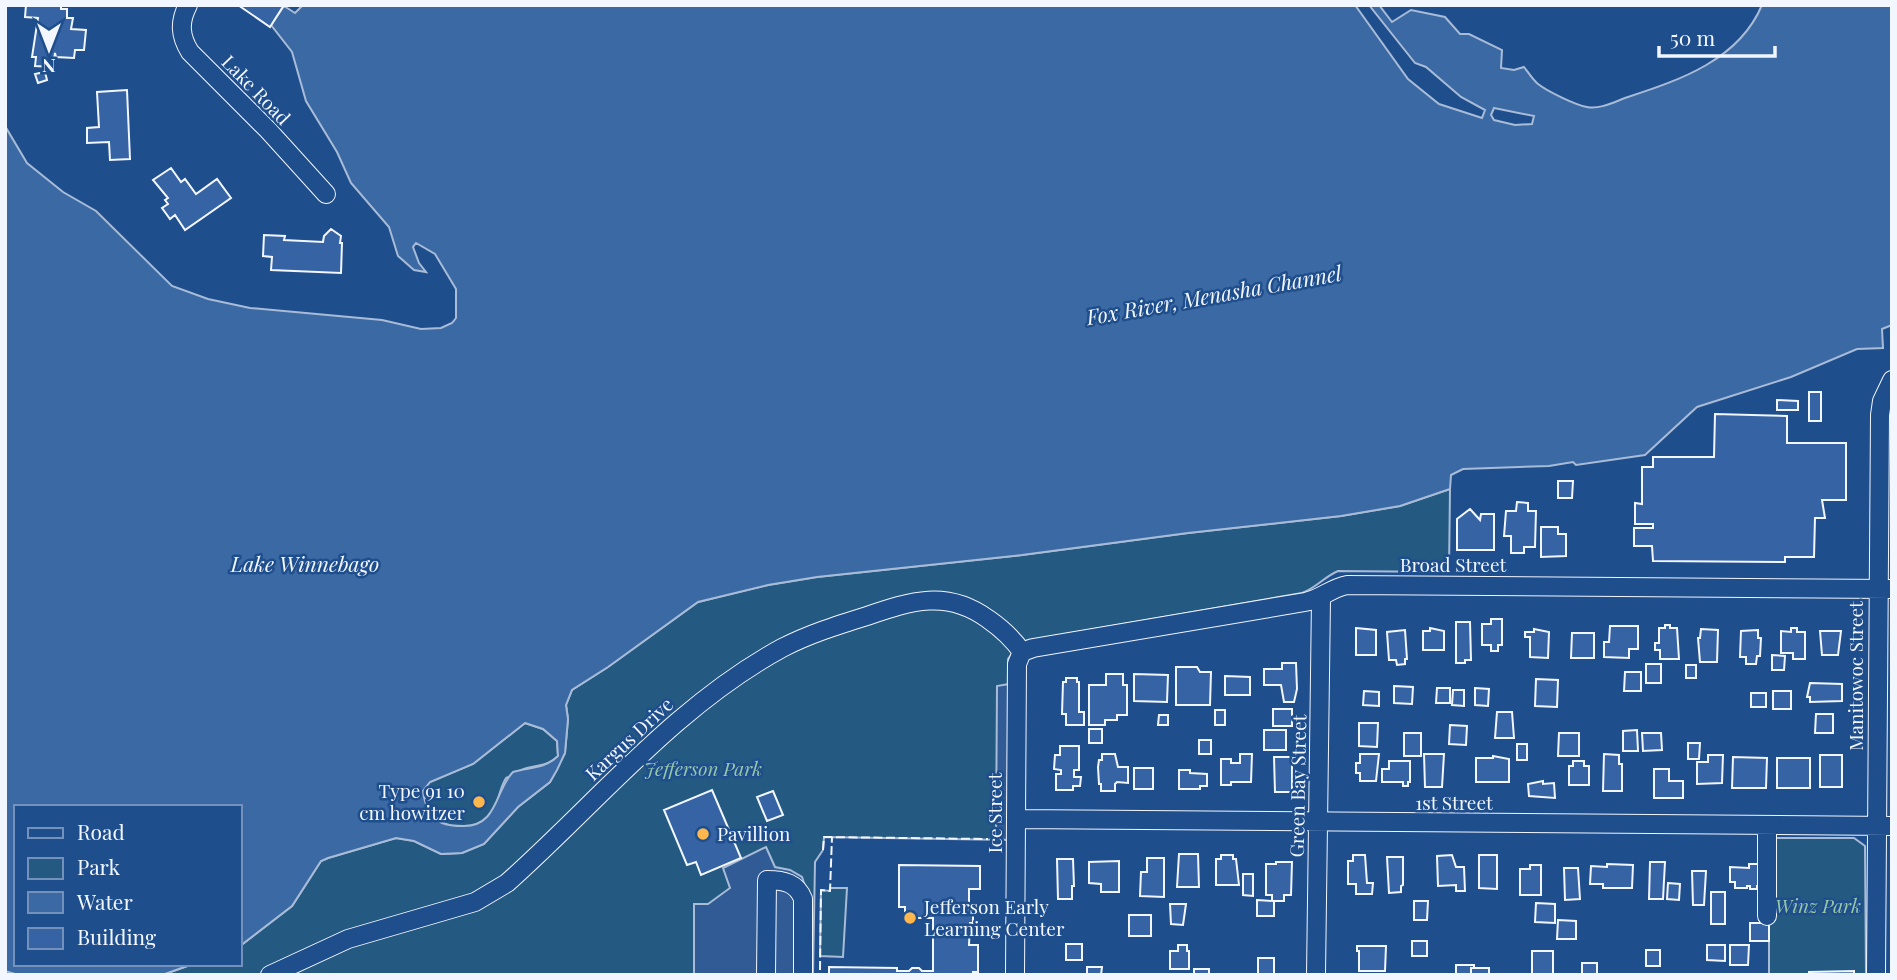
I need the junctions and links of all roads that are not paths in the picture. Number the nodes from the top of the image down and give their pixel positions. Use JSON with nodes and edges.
{"nodes":[{"id":1,"x":188,"y":5,"type":"edge"},
{"id":2,"x":326,"y":194,"type":"dead end"},
{"id":3,"x":1892,"y":380,"type":"edge"},
{"id":4,"x":1884,"y":589,"type":"edge"},
{"id":5,"x":1321,"y":599,"type":"junction"},
{"id":6,"x":1022,"y":652,"type":"junction"},
{"id":7,"x":1016,"y":819,"type":"junction"},
{"id":8,"x":1318,"y":823,"type":"junction"},
{"id":9,"x":1767,"y":826,"type":"junction"},
{"id":10,"x":1885,"y":826,"type":"edge"},
{"id":11,"x":1767,"y":916,"type":"dead end"},
{"id":12,"x":270,"y":975,"type":"edge"},
{"id":13,"x":766,"y":975,"type":"edge"},
{"id":14,"x":803,"y":975,"type":"edge"},
{"id":15,"x":1015,"y":975,"type":"edge"},
{"id":16,"x":1316,"y":975,"type":"edge"},
{"id":17,"x":1876,"y":975,"type":"edge"}],
"edges":[{"from":1,"to":2,"type":"street","name":"Lake Road"},
{"from":3,"to":4,"type":"street","name":"Manitowoc Street"},
{"from":4,"to":5,"type":"street","name":"Broad Street"},
{"from":4,"to":10,"type":"street","name":"Manitowoc Street"},
{"from":5,"to":6,"type":"street","name":"Broad Street"},
{"from":5,"to":8,"type":"street","name":"Green Bay Street"},
{"from":6,"to":7,"type":"street","name":"Ice Street"},
{"from":6,"to":12,"type":"street","name":"Kargus Drive"},
{"from":7,"to":8,"type":"street","name":"1st Street"},
{"from":7,"to":15,"type":"street","name":"Ice Street"},
{"from":8,"to":9,"type":"street","name":"1st Street"},
{"from":8,"to":16,"type":"street","name":"Green Bay Street"},
{"from":9,"to":10,"type":"street","name":"1st Street"},
{"from":9,"to":11,"type":"street"},
{"from":10,"to":17,"type":"street","name":"Manitowoc Street"},
{"from":13,"to":14,"type":"street"}]}
